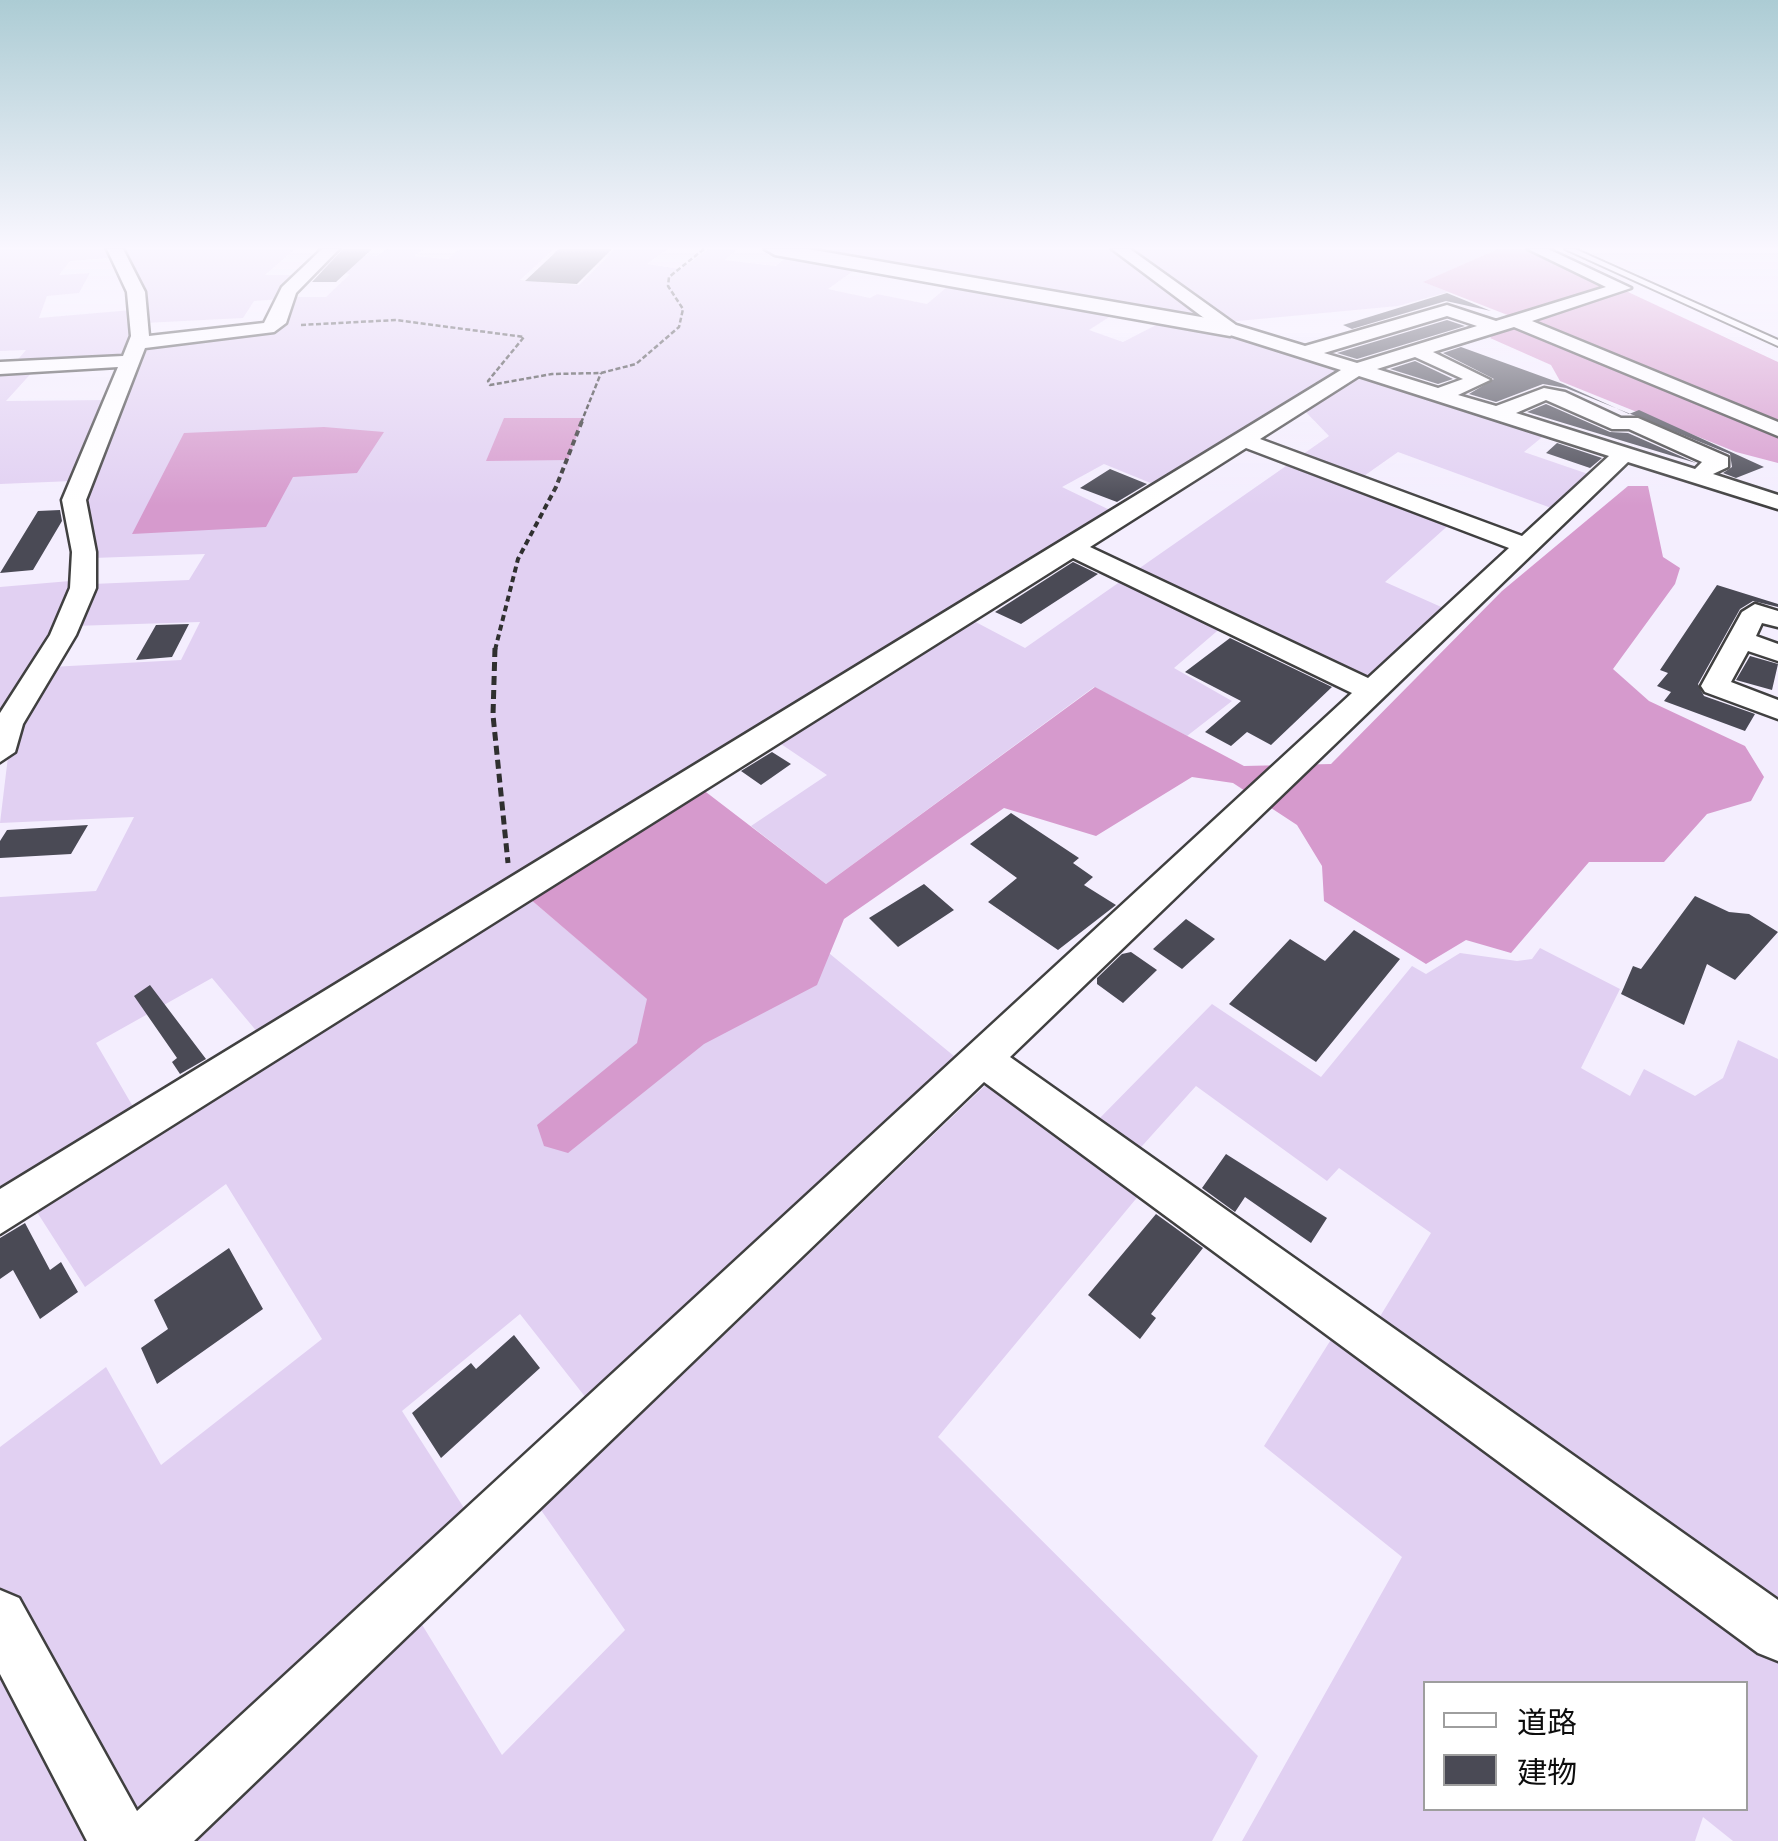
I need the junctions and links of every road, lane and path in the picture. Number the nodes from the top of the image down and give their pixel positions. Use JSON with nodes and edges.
{"nodes":[{"id":1,"x":134,"y":335,"type":"edge"},
{"id":2,"x":229,"y":335,"type":"edge"},
{"id":3,"x":509,"y":335,"type":"edge"},
{"id":4,"x":669,"y":335,"type":"edge"},
{"id":5,"x":1250,"y":335,"type":"edge"},
{"id":6,"x":1363,"y":335,"type":"edge"},
{"id":7,"x":1470,"y":335,"type":"edge"},
{"id":8,"x":1534,"y":335,"type":"edge"},
{"id":9,"x":1416,"y":351,"type":"junction"},
{"id":10,"x":133,"y":352,"type":"junction"},
{"id":11,"x":1306,"y":352,"type":"junction"},
{"id":12,"x":0,"y":368,"type":"edge"},
{"id":13,"x":1357,"y":369,"type":"junction"},
{"id":14,"x":601,"y":373,"type":"junction"},
{"id":15,"x":1438,"y":395,"type":"junction"},
{"id":16,"x":1496,"y":413,"type":"junction"},
{"id":17,"x":1778,"y":430,"type":"edge"},
{"id":18,"x":1241,"y":439,"type":"junction"},
{"id":19,"x":1624,"y":455,"type":"junction"},
{"id":20,"x":1693,"y":476,"type":"junction"},
{"id":21,"x":1778,"y":502,"type":"edge"},
{"id":22,"x":1068,"y":546,"type":"junction"},
{"id":23,"x":1526,"y":546,"type":"junction"},
{"id":24,"x":1778,"y":619,"type":"edge"},
{"id":25,"x":1740,"y":639,"type":"junction"},
{"id":26,"x":1778,"y":652,"type":"edge"},
{"id":27,"x":1372,"y":691,"type":"junction"},
{"id":28,"x":1778,"y":710,"type":"edge"},
{"id":29,"x":0,"y":752,"type":"edge"},
{"id":30,"x":511,"y":894,"type":"junction"},
{"id":31,"x":980,"y":1057,"type":"junction"},
{"id":32,"x":0,"y":1213,"type":"edge"},
{"id":33,"x":0,"y":1618,"type":"edge"},
{"id":34,"x":1778,"y":1634,"type":"edge"},
{"id":35,"x":120,"y":1841,"type":"edge"},
{"id":36,"x":150,"y":1841,"type":"edge"}],
"edges":[{"from":1,"to":10,"type":"street"},
{"from":2,"to":10,"type":"street"},
{"from":3,"to":14,"type":"path"},
{"from":4,"to":14,"type":"path"},
{"from":5,"to":11,"type":"street"},
{"from":6,"to":11,"type":"street"},
{"from":7,"to":9,"type":"street"},
{"from":8,"to":17,"type":"street"},
{"from":9,"to":13,"type":"street"},
{"from":9,"to":15,"type":"street"},
{"from":10,"to":12,"type":"street"},
{"from":10,"to":29,"type":"street"},
{"from":11,"to":13,"type":"street"},
{"from":13,"to":15,"type":"street"},
{"from":13,"to":18,"type":"street"},
{"from":14,"to":30,"type":"path"},
{"from":15,"to":16,"type":"street"},
{"from":16,"to":19,"type":"street"},
{"from":16,"to":20,"type":"street"},
{"from":18,"to":22,"type":"street"},
{"from":18,"to":23,"type":"street"},
{"from":19,"to":20,"type":"street"},
{"from":19,"to":23,"type":"street"},
{"from":20,"to":21,"type":"street"},
{"from":22,"to":27,"type":"street"},
{"from":22,"to":30,"type":"street"},
{"from":23,"to":27,"type":"street"},
{"from":24,"to":25,"type":"street"},
{"from":25,"to":26,"type":"street"},
{"from":25,"to":28,"type":"street"},
{"from":27,"to":31,"type":"street"},
{"from":30,"to":32,"type":"street"},
{"from":31,"to":34,"type":"street"},
{"from":31,"to":36,"type":"street"},
{"from":33,"to":35,"type":"street"}]}
